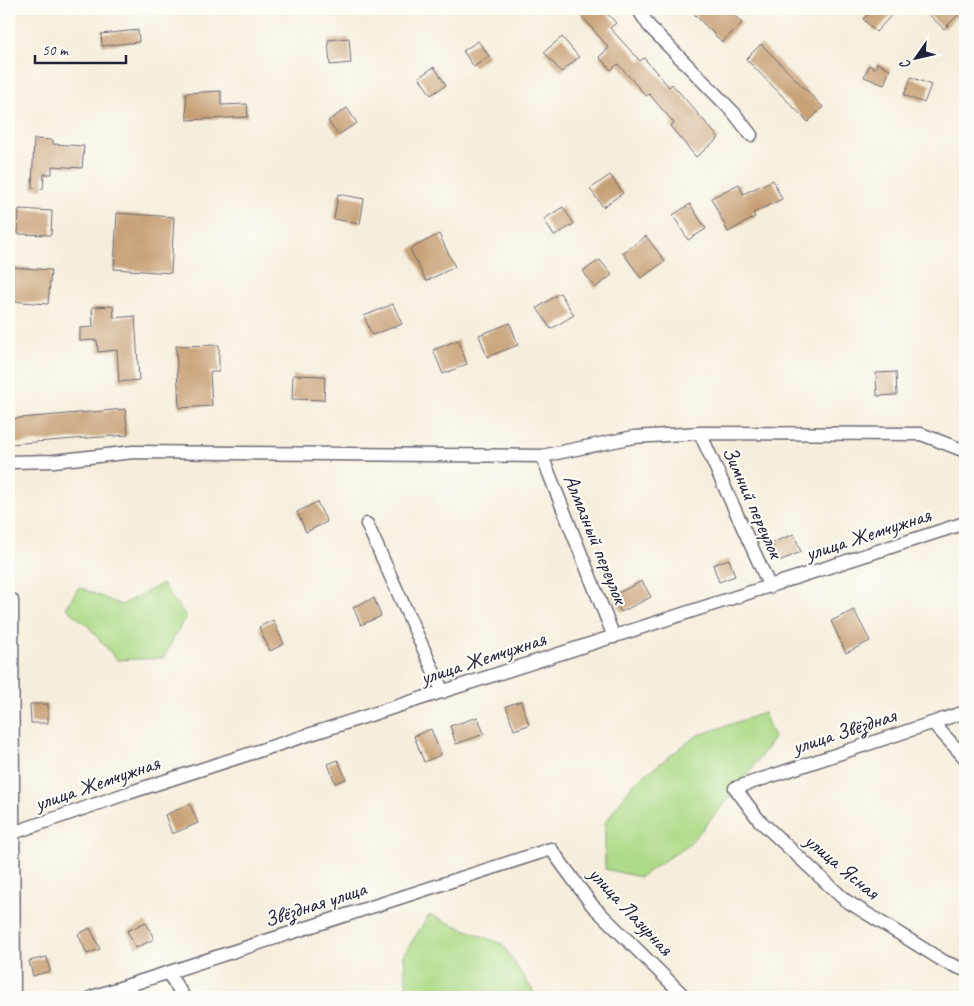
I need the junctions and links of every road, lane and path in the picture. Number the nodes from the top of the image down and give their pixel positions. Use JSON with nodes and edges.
{"nodes":[{"id":1,"x":638,"y":9,"type":"edge"},
{"id":2,"x":752,"y":135,"type":"dead end"},
{"id":3,"x":700,"y":433,"type":"junction"},
{"id":4,"x":965,"y":451,"type":"edge"},
{"id":5,"x":542,"y":456,"type":"junction"},
{"id":6,"x":9,"y":462,"type":"edge"},
{"id":7,"x":965,"y":523,"type":"edge"},
{"id":8,"x":367,"y":524,"type":"dead end"},
{"id":9,"x":770,"y":586,"type":"junction"},
{"id":10,"x":12,"y":600,"type":"dead end"},
{"id":11,"x":614,"y":637,"type":"junction"},
{"id":12,"x":443,"y":692,"type":"junction"},
{"id":13,"x":965,"y":712,"type":"edge"},
{"id":14,"x":933,"y":723,"type":"junction"},
{"id":15,"x":965,"y":758,"type":"edge"},
{"id":16,"x":735,"y":788,"type":"joint"},
{"id":17,"x":14,"y":833,"type":"junction"},
{"id":18,"x":551,"y":849,"type":"joint"},
{"id":19,"x":965,"y":970,"type":"edge"},
{"id":20,"x":168,"y":973,"type":"junction"},
{"id":21,"x":14,"y":997,"type":"edge"},
{"id":22,"x":92,"y":997,"type":"edge"},
{"id":23,"x":184,"y":997,"type":"edge"},
{"id":24,"x":686,"y":997,"type":"edge"}],
"edges":[{"from":1,"to":2,"type":"street"},
{"from":3,"to":4,"type":"street"},
{"from":3,"to":5,"type":"street"},
{"from":3,"to":9,"type":"street","name":"Зимний переулок"},
{"from":5,"to":6,"type":"street"},
{"from":5,"to":11,"type":"street","name":"Алмазный переулок"},
{"from":7,"to":9,"type":"street","name":"улица Жемчужная"},
{"from":8,"to":12,"type":"street"},
{"from":9,"to":11,"type":"street","name":"улица Жемчужная"},
{"from":10,"to":17,"type":"street"},
{"from":11,"to":12,"type":"street","name":"улица Жемчужная"},
{"from":12,"to":17,"type":"street","name":"улица Жемчужная"},
{"from":13,"to":14,"type":"street","name":"улица Звёздная"},
{"from":14,"to":15,"type":"street"},
{"from":14,"to":16,"type":"street","name":"улица Звёздная"},
{"from":16,"to":19,"type":"street","name":"улица Ясная"},
{"from":17,"to":21,"type":"street"},
{"from":18,"to":20,"type":"street","name":"Звёздная улица"},
{"from":18,"to":24,"type":"street","name":"улица Лазурная"},
{"from":20,"to":22,"type":"street","name":"Звёздная улица"},
{"from":20,"to":23,"type":"street"}]}
